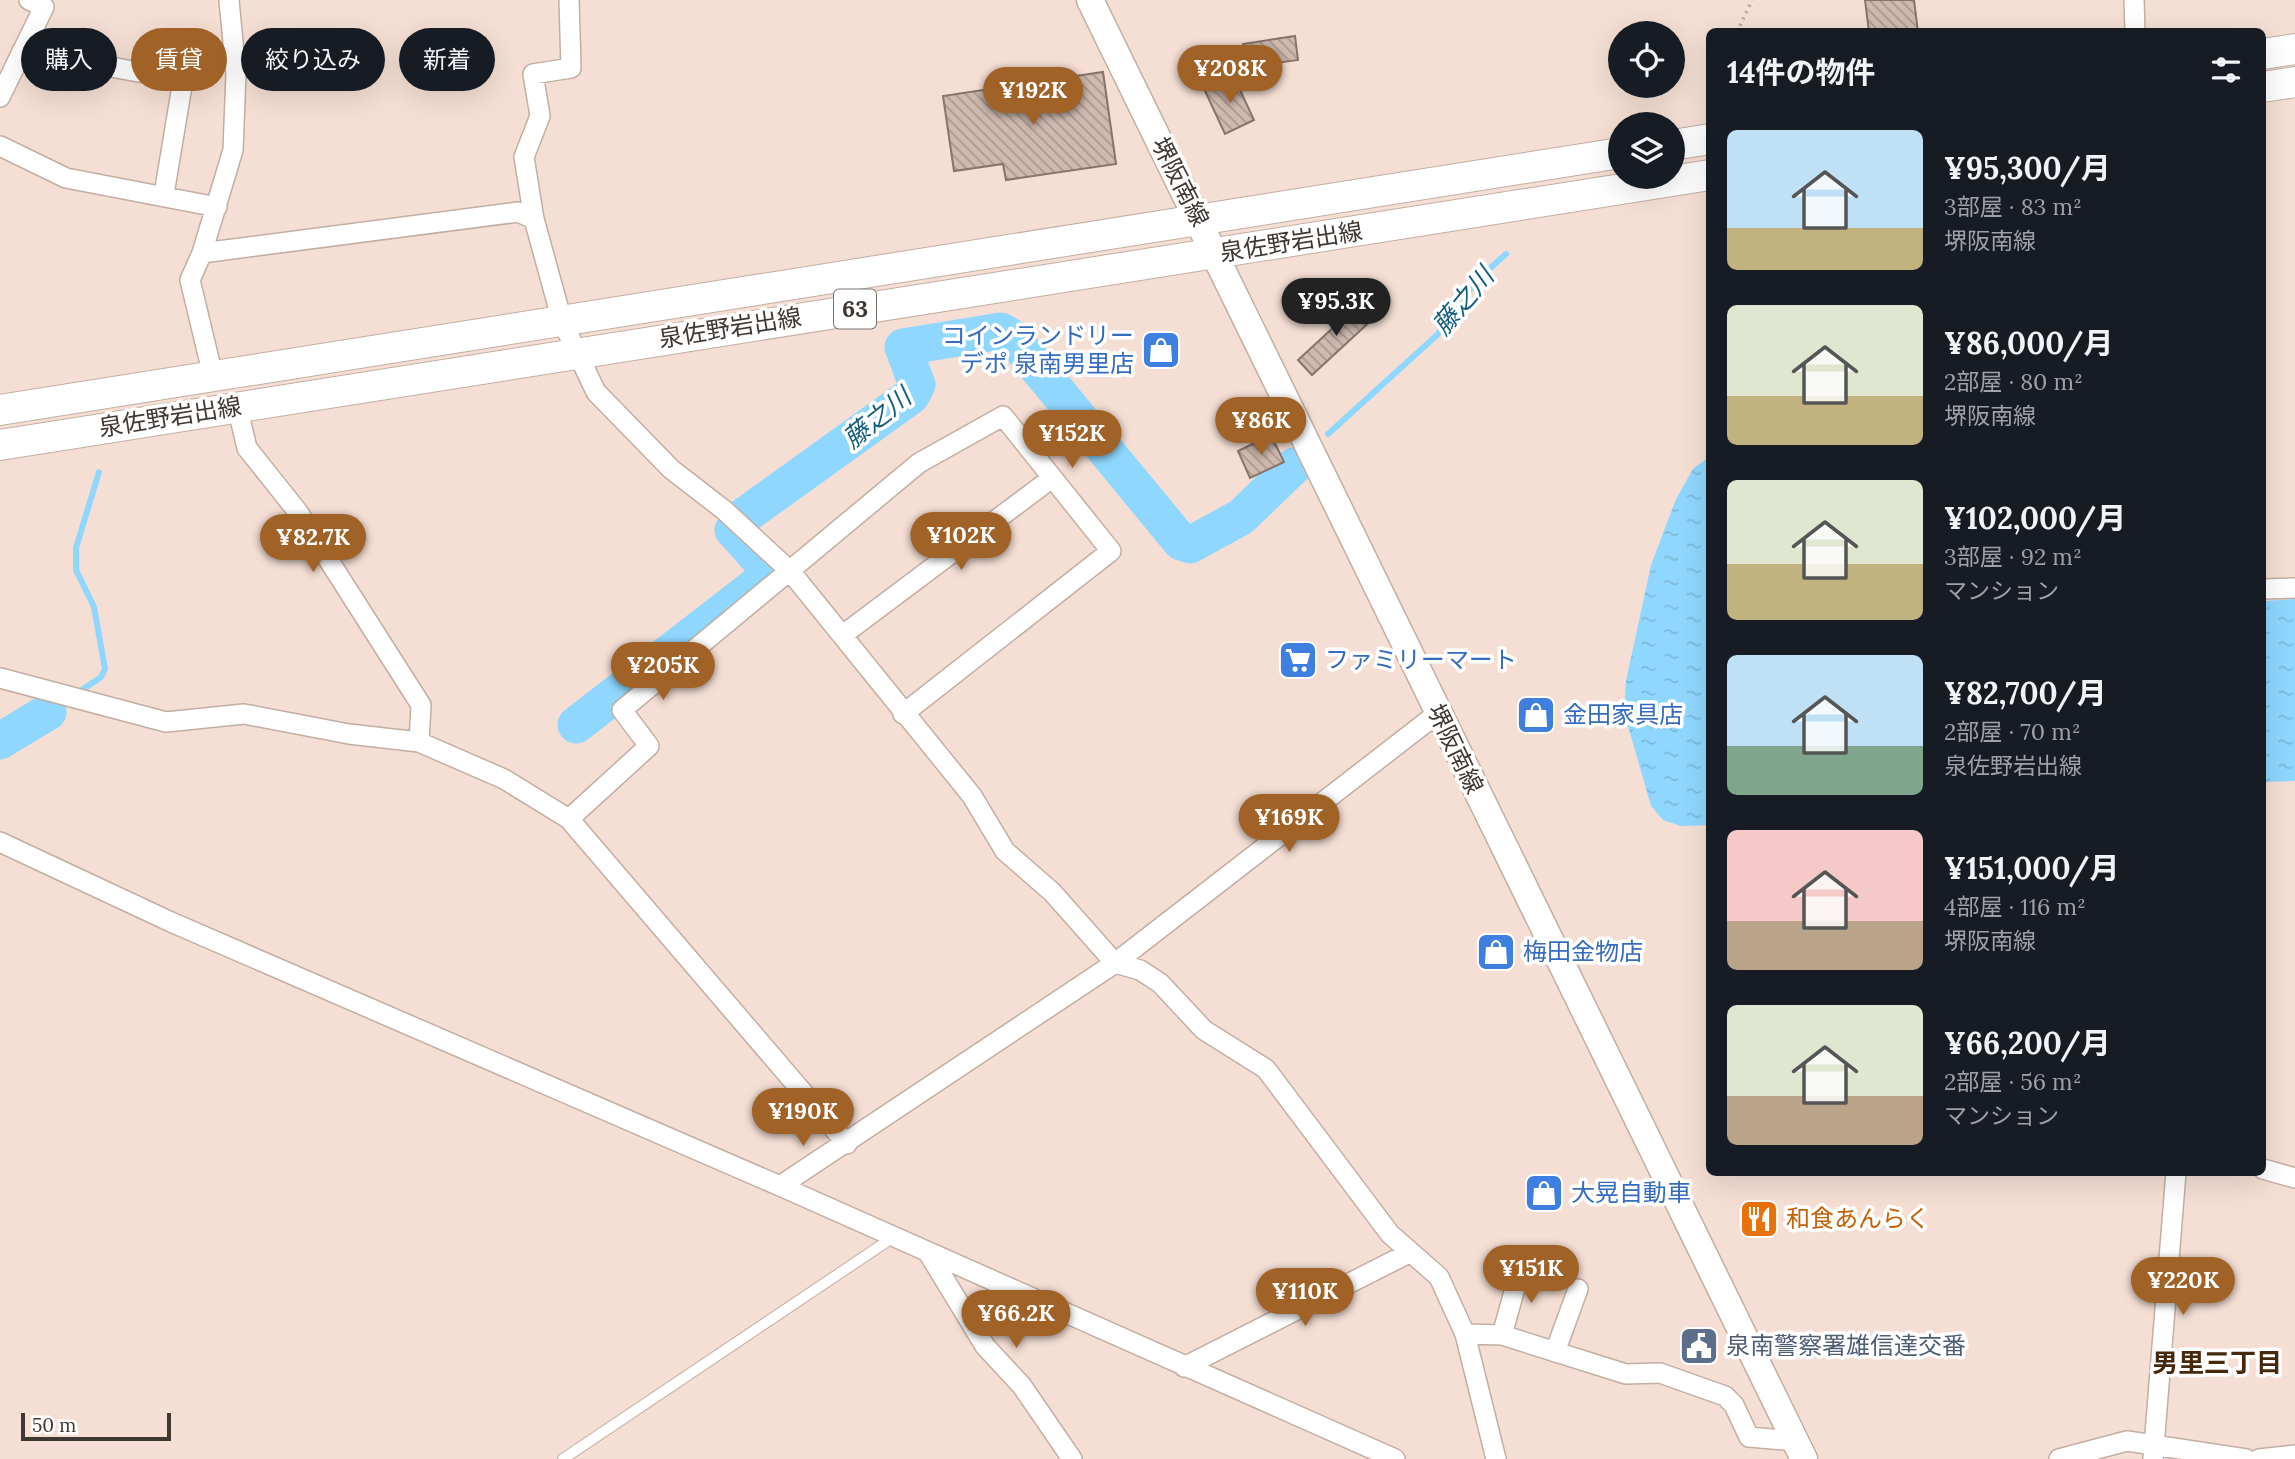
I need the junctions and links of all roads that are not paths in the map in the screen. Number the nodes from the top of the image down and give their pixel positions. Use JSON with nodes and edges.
{"nodes":[{"id":1,"x":29,"y":0,"type":"edge"},
{"id":2,"x":229,"y":0,"type":"edge"},
{"id":3,"x":569,"y":0,"type":"edge"},
{"id":4,"x":1090,"y":0,"type":"edge"},
{"id":5,"x":2134,"y":0,"type":"edge"},
{"id":6,"x":34,"y":28,"type":"edge"},
{"id":7,"x":2136,"y":28,"type":"edge"},
{"id":8,"x":2295,"y":49,"type":"edge"},
{"id":9,"x":21,"y":53,"type":"edge"},
{"id":10,"x":2266,"y":54,"type":"edge"},
{"id":11,"x":117,"y":68,"type":"edge"},
{"id":12,"x":2295,"y":82,"type":"edge"},
{"id":13,"x":2266,"y":87,"type":"edge"},
{"id":14,"x":0,"y":97,"type":"edge"},
{"id":15,"x":1706,"y":140,"type":"edge"},
{"id":16,"x":1685,"y":143,"type":"edge"},
{"id":17,"x":0,"y":146,"type":"edge"},
{"id":18,"x":1608,"y":155,"type":"edge"},
{"id":19,"x":1706,"y":176,"type":"edge"},
{"id":20,"x":164,"y":194,"type":"junction"},
{"id":21,"x":217,"y":207,"type":"junction"},
{"id":22,"x":534,"y":219,"type":"junction"},
{"id":23,"x":1197,"y":219,"type":"junction"},
{"id":24,"x":202,"y":253,"type":"junction"},
{"id":25,"x":1217,"y":254,"type":"junction"},
{"id":26,"x":562,"y":321,"type":"junction"},
{"id":27,"x":577,"y":352,"type":"junction"},
{"id":28,"x":213,"y":376,"type":"junction"},
{"id":29,"x":237,"y":406,"type":"junction"},
{"id":30,"x":0,"y":410,"type":"edge"},
{"id":31,"x":0,"y":445,"type":"edge"},
{"id":32,"x":1052,"y":478,"type":"junction"},
{"id":33,"x":790,"y":571,"type":"junction"},
{"id":34,"x":2295,"y":587,"type":"edge"},
{"id":35,"x":2266,"y":589,"type":"edge"},
{"id":36,"x":844,"y":634,"type":"junction"},
{"id":37,"x":0,"y":678,"type":"edge"},
{"id":38,"x":1438,"y":713,"type":"junction"},
{"id":39,"x":903,"y":714,"type":"junction"},
{"id":40,"x":419,"y":742,"type":"junction"},
{"id":41,"x":569,"y":819,"type":"junction"},
{"id":42,"x":0,"y":842,"type":"edge"},
{"id":43,"x":1115,"y":963,"type":"junction"},
{"id":44,"x":847,"y":1144,"type":"junction"},
{"id":45,"x":2266,"y":1169,"type":"edge"},
{"id":46,"x":2176,"y":1176,"type":"edge"},
{"id":47,"x":2295,"y":1178,"type":"edge"},
{"id":48,"x":780,"y":1186,"type":"junction"},
{"id":49,"x":892,"y":1238,"type":"junction"},
{"id":50,"x":1409,"y":1253,"type":"junction"},
{"id":51,"x":929,"y":1254,"type":"junction"},
{"id":52,"x":1522,"y":1264,"type":"dead end"},
{"id":53,"x":1578,"y":1289,"type":"dead end"},
{"id":54,"x":1465,"y":1334,"type":"junction"},
{"id":55,"x":1502,"y":1335,"type":"junction"},
{"id":56,"x":1555,"y":1352,"type":"junction"},
{"id":57,"x":1184,"y":1367,"type":"junction"},
{"id":58,"x":1800,"y":1450,"type":"edge"},
{"id":59,"x":2154,"y":1451,"type":"edge"},
{"id":60,"x":2295,"y":1455,"type":"edge"},
{"id":61,"x":563,"y":1459,"type":"edge"},
{"id":62,"x":1072,"y":1459,"type":"edge"},
{"id":63,"x":1395,"y":1459,"type":"edge"},
{"id":64,"x":1496,"y":1459,"type":"edge"},
{"id":65,"x":2059,"y":1459,"type":"edge"},
{"id":66,"x":2246,"y":1459,"type":"edge"},
{"id":67,"x":2259,"y":1459,"type":"edge"}],
"edges":[{"from":1,"to":6,"type":"street"},
{"from":2,"to":21,"type":"street"},
{"from":3,"to":22,"type":"street"},
{"from":4,"to":23,"type":"main road","name":"堺阪南線"},
{"from":5,"to":7,"type":"street"},
{"from":8,"to":10,"type":"main road"},
{"from":9,"to":14,"type":"street"},
{"from":11,"to":20,"type":"street"},
{"from":12,"to":13,"type":"main road"},
{"from":15,"to":16,"type":"main road"},
{"from":17,"to":20,"type":"street"},
{"from":18,"to":23,"type":"main road","name":"泉佐野岩出線","number":"63"},
{"from":19,"to":25,"type":"main road","name":"泉佐野岩出線","number":"63"},
{"from":20,"to":21,"type":"street"},
{"from":21,"to":24,"type":"street"},
{"from":22,"to":24,"type":"street"},
{"from":22,"to":26,"type":"street"},
{"from":23,"to":25,"type":"main road","name":"堺阪南線"},
{"from":23,"to":26,"type":"main road","name":"泉佐野岩出線","number":"63"},
{"from":24,"to":28,"type":"street"},
{"from":25,"to":27,"type":"main road","name":"泉佐野岩出線","number":"63"},
{"from":25,"to":38,"type":"main road","name":"堺阪南線"},
{"from":26,"to":27,"type":"street"},
{"from":26,"to":28,"type":"main road","name":"泉佐野岩出線","number":"63"},
{"from":27,"to":29,"type":"main road","name":"泉佐野岩出線","number":"63"},
{"from":27,"to":33,"type":"street"},
{"from":28,"to":30,"type":"main road","name":"泉佐野岩出線","number":"63"},
{"from":29,"to":31,"type":"main road","name":"泉佐野岩出線","number":"63"},
{"from":29,"to":40,"type":"street"},
{"from":32,"to":33,"type":"street"},
{"from":32,"to":36,"type":"street"},
{"from":32,"to":39,"type":"street"},
{"from":33,"to":36,"type":"street"},
{"from":33,"to":41,"type":"street"},
{"from":34,"to":35,"type":"street"},
{"from":36,"to":39,"type":"street"},
{"from":37,"to":40,"type":"street"},
{"from":38,"to":43,"type":"street"},
{"from":38,"to":58,"type":"main road","name":"堺阪南線"},
{"from":39,"to":43,"type":"street"},
{"from":40,"to":41,"type":"street"},
{"from":41,"to":44,"type":"street"},
{"from":42,"to":48,"type":"street"},
{"from":43,"to":44,"type":"street"},
{"from":43,"to":50,"type":"street"},
{"from":44,"to":48,"type":"street"},
{"from":45,"to":47,"type":"street"},
{"from":46,"to":59,"type":"street"},
{"from":48,"to":49,"type":"street"},
{"from":49,"to":51,"type":"street"},
{"from":49,"to":61,"type":"lane"},
{"from":50,"to":54,"type":"street"},
{"from":50,"to":57,"type":"street"},
{"from":51,"to":57,"type":"street"},
{"from":51,"to":62,"type":"street"},
{"from":52,"to":55,"type":"street"},
{"from":53,"to":56,"type":"street"},
{"from":54,"to":55,"type":"street"},
{"from":54,"to":64,"type":"street"},
{"from":55,"to":56,"type":"street"},
{"from":56,"to":58,"type":"street"},
{"from":57,"to":63,"type":"street"},
{"from":59,"to":65,"type":"street"},
{"from":59,"to":66,"type":"street"},
{"from":60,"to":67,"type":"street"}]}
